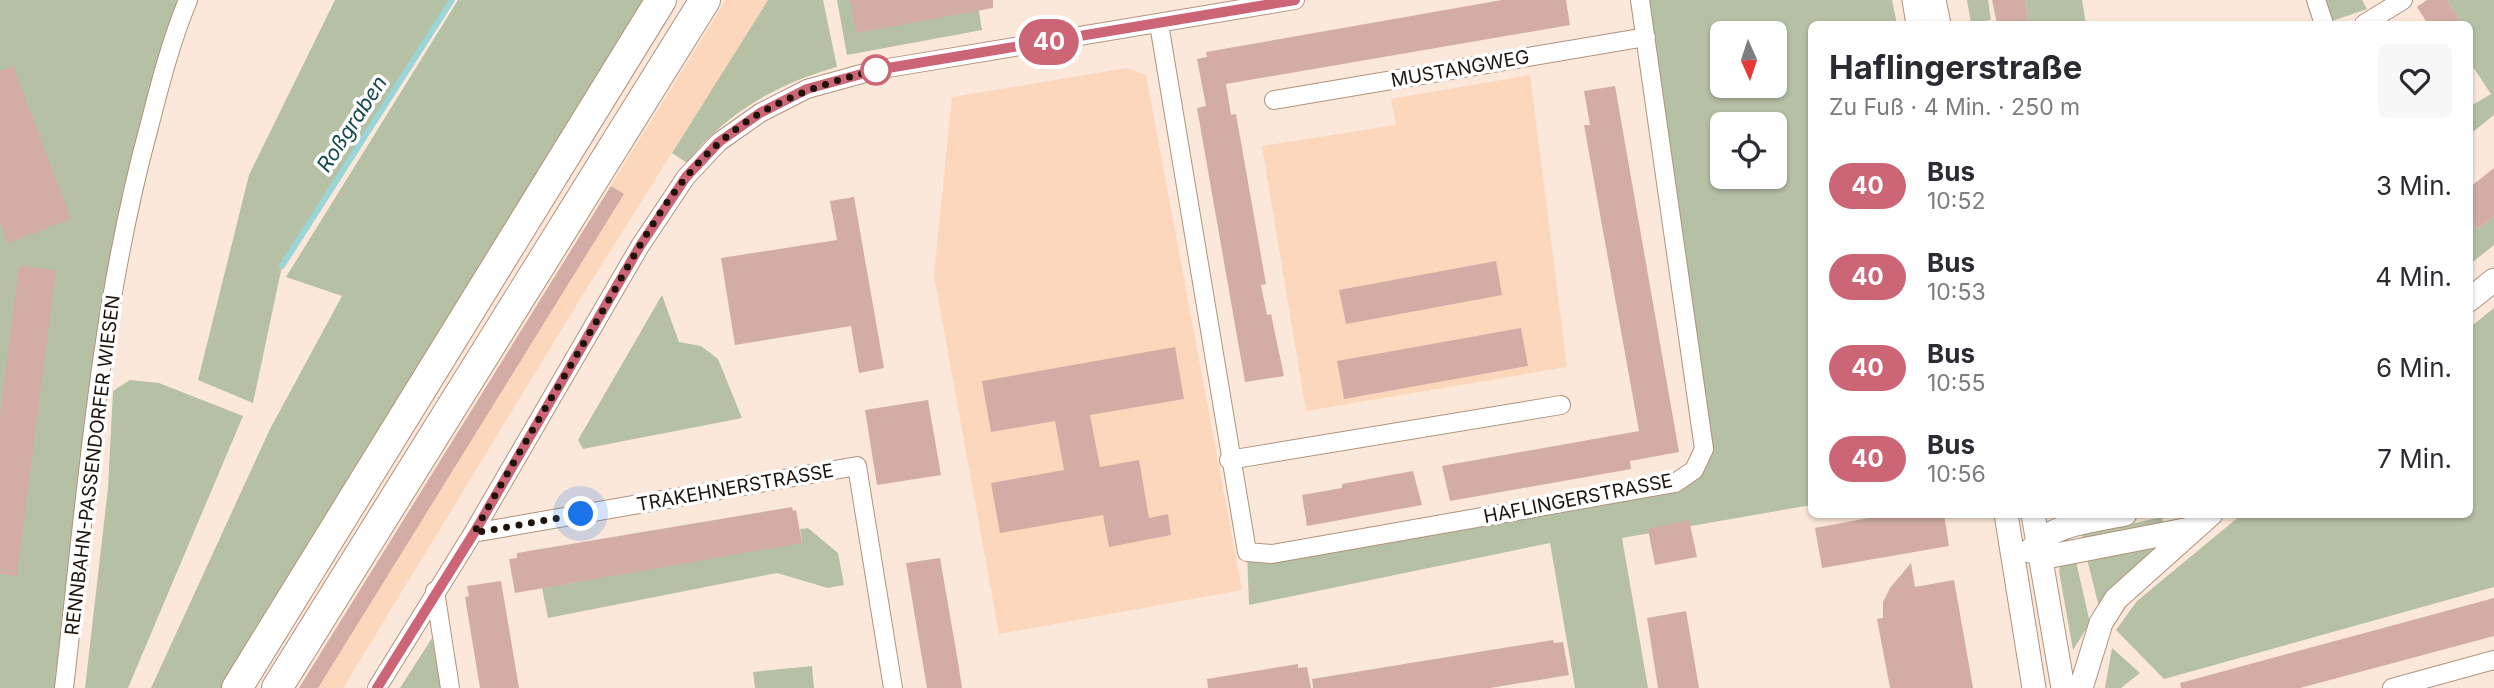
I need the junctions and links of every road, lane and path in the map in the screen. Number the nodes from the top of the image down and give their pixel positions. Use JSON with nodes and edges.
{"nodes":[{"id":1,"x":188,"y":0,"type":"edge"},
{"id":2,"x":662,"y":0,"type":"edge"},
{"id":3,"x":705,"y":0,"type":"edge"},
{"id":4,"x":1295,"y":0,"type":"edge"},
{"id":5,"x":1640,"y":0,"type":"edge"},
{"id":6,"x":1914,"y":0,"type":"edge"},
{"id":7,"x":1934,"y":0,"type":"edge"},
{"id":8,"x":2316,"y":0,"type":"edge"},
{"id":9,"x":2403,"y":0,"type":"edge"},
{"id":10,"x":1918,"y":21,"type":"edge"},
{"id":11,"x":1938,"y":21,"type":"edge"},
{"id":12,"x":2323,"y":21,"type":"edge"},
{"id":13,"x":2369,"y":21,"type":"edge"},
{"id":14,"x":1158,"y":24,"type":"junction"},
{"id":15,"x":1646,"y":37,"type":"junction"},
{"id":16,"x":1274,"y":100,"type":"dead end"},
{"id":17,"x":2494,"y":280,"type":"edge"},
{"id":18,"x":2473,"y":296,"type":"edge"},
{"id":19,"x":1561,"y":405,"type":"dead end"},
{"id":20,"x":1229,"y":460,"type":"junction"},
{"id":21,"x":2009,"y":518,"type":"edge"},
{"id":22,"x":2033,"y":518,"type":"edge"},
{"id":23,"x":2075,"y":518,"type":"edge"},
{"id":24,"x":2106,"y":518,"type":"edge"},
{"id":25,"x":2203,"y":521,"type":"edge"},
{"id":26,"x":2088,"y":522,"type":"junction"},
{"id":27,"x":474,"y":533,"type":"junction"},
{"id":28,"x":2029,"y":550,"type":"junction"},
{"id":29,"x":435,"y":591,"type":"junction"},
{"id":30,"x":2494,"y":660,"type":"edge"},
{"id":31,"x":64,"y":688,"type":"edge"},
{"id":32,"x":237,"y":688,"type":"edge"},
{"id":33,"x":277,"y":688,"type":"edge"},
{"id":34,"x":377,"y":688,"type":"edge"},
{"id":35,"x":450,"y":688,"type":"edge"},
{"id":36,"x":893,"y":688,"type":"edge"},
{"id":37,"x":2034,"y":688,"type":"edge"},
{"id":38,"x":2063,"y":688,"type":"edge"},
{"id":39,"x":2081,"y":688,"type":"edge"},
{"id":40,"x":2392,"y":688,"type":"edge"}],
"edges":[{"from":1,"to":31,"type":"street","name":"RENNBAHN-PASSENDORFER WIESEN"},
{"from":2,"to":32,"type":"highway"},
{"from":3,"to":33,"type":"highway"},
{"from":4,"to":14,"type":"street"},
{"from":5,"to":15,"type":"street","name":"HAFLINGERSTRASSE"},
{"from":6,"to":10,"type":"street"},
{"from":7,"to":11,"type":"street"},
{"from":8,"to":12,"type":"street"},
{"from":9,"to":13,"type":"street"},
{"from":14,"to":20,"type":"street","name":"HAFLINGERSTRASSE"},
{"from":14,"to":27,"type":"street"},
{"from":15,"to":16,"type":"street","name":"MUSTANGWEG"},
{"from":15,"to":20,"type":"street","name":"HAFLINGERSTRASSE"},
{"from":17,"to":18,"type":"street"},
{"from":19,"to":20,"type":"street"},
{"from":21,"to":28,"type":"street"},
{"from":22,"to":28,"type":"street"},
{"from":23,"to":26,"type":"street"},
{"from":24,"to":26,"type":"street"},
{"from":25,"to":28,"type":"street"},
{"from":25,"to":39,"type":"street"},
{"from":26,"to":28,"type":"street"},
{"from":27,"to":29,"type":"street"},
{"from":27,"to":36,"type":"street","name":"TRAKEHNERSTRASSE"},
{"from":28,"to":37,"type":"street"},
{"from":28,"to":38,"type":"street"},
{"from":29,"to":34,"type":"street"},
{"from":29,"to":35,"type":"street"},
{"from":30,"to":40,"type":"street"}]}
